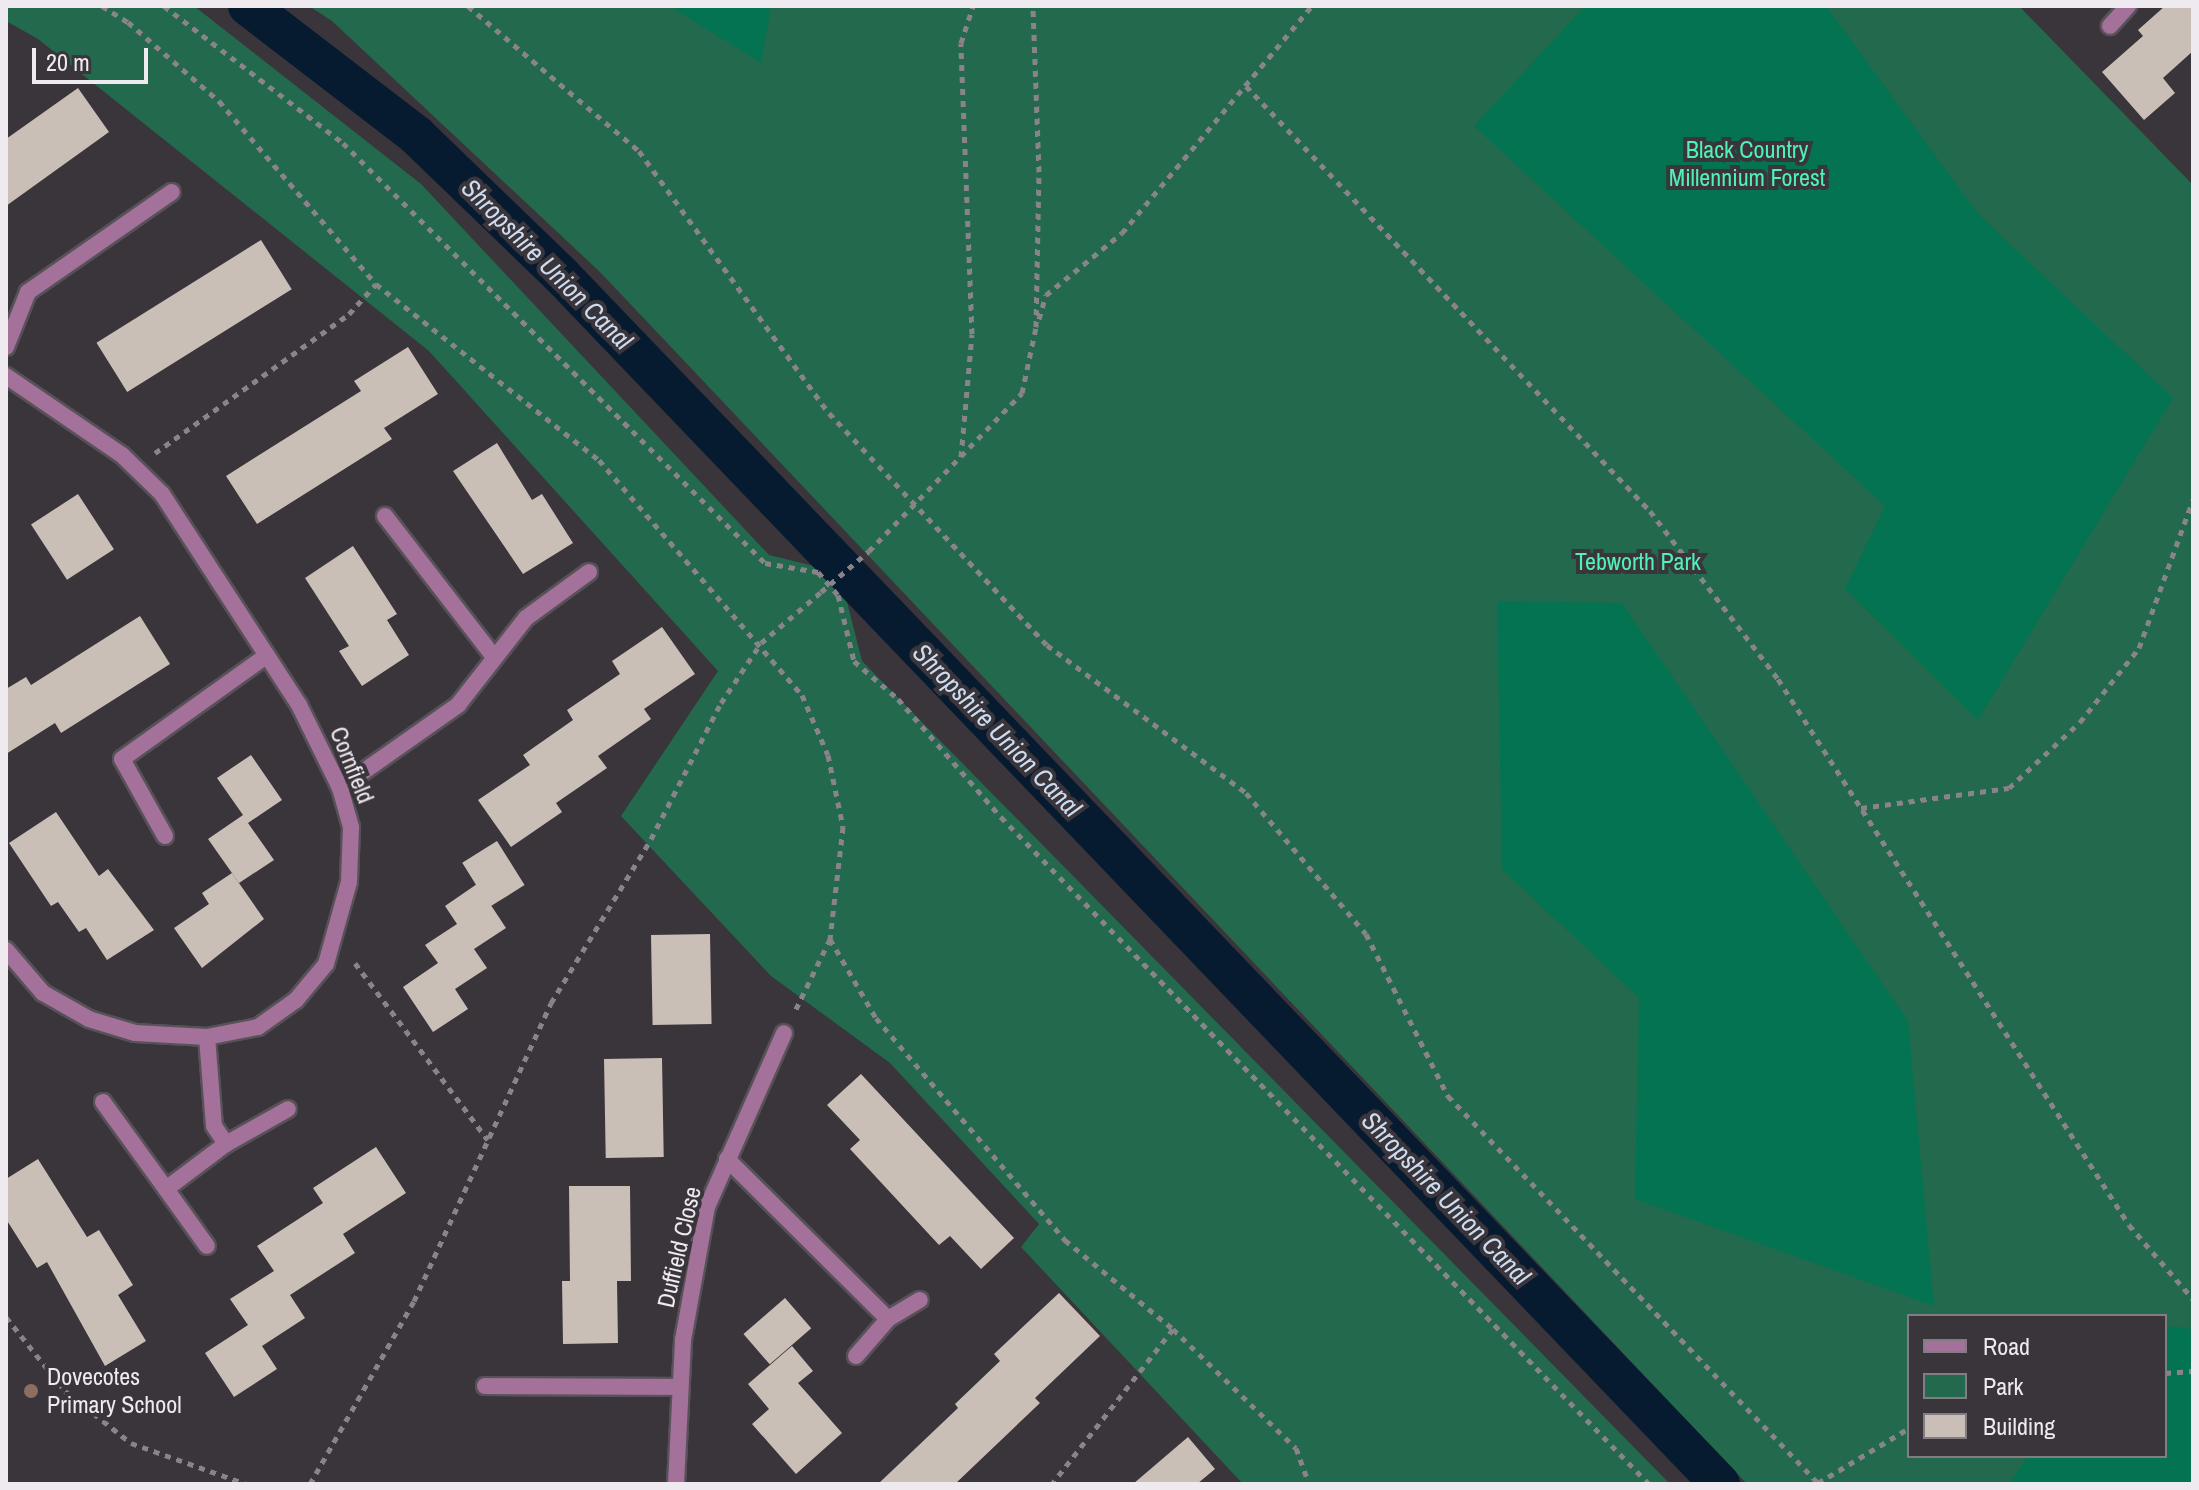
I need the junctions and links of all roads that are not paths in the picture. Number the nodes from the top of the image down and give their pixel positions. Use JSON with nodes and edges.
{"nodes":[{"id":1,"x":2128,"y":6,"type":"edge"},
{"id":2,"x":2110,"y":26,"type":"dead end"},
{"id":3,"x":172,"y":192,"type":"dead end"},
{"id":4,"x":6,"y":347,"type":"edge"},
{"id":5,"x":6,"y":376,"type":"edge"},
{"id":6,"x":385,"y":516,"type":"dead end"},
{"id":7,"x":589,"y":572,"type":"dead end"},
{"id":8,"x":267,"y":655,"type":"junction"},
{"id":9,"x":494,"y":657,"type":"junction"},
{"id":10,"x":340,"y":788,"type":"junction"},
{"id":11,"x":165,"y":836,"type":"dead end"},
{"id":12,"x":6,"y":950,"type":"edge"},
{"id":13,"x":784,"y":1033,"type":"road end"},
{"id":14,"x":207,"y":1037,"type":"junction"},
{"id":15,"x":103,"y":1102,"type":"dead end"},
{"id":16,"x":288,"y":1109,"type":"dead end"},
{"id":17,"x":226,"y":1144,"type":"junction"},
{"id":18,"x":727,"y":1159,"type":"junction"},
{"id":19,"x":166,"y":1189,"type":"junction"},
{"id":20,"x":207,"y":1246,"type":"dead end"},
{"id":21,"x":920,"y":1300,"type":"dead end"},
{"id":22,"x":888,"y":1319,"type":"junction"},
{"id":23,"x":856,"y":1356,"type":"dead end"},
{"id":24,"x":485,"y":1386,"type":"dead end"},
{"id":25,"x":680,"y":1387,"type":"junction"},
{"id":26,"x":676,"y":1484,"type":"edge"}],
"edges":[{"from":1,"to":2,"type":"street"},
{"from":3,"to":4,"type":"street"},
{"from":5,"to":8,"type":"street","name":"Cornfield"},
{"from":6,"to":9,"type":"street"},
{"from":7,"to":9,"type":"street"},
{"from":8,"to":10,"type":"street","name":"Cornfield"},
{"from":8,"to":11,"type":"street"},
{"from":9,"to":10,"type":"street"},
{"from":10,"to":14,"type":"street","name":"Cornfield"},
{"from":12,"to":14,"type":"street","name":"Cornfield"},
{"from":13,"to":18,"type":"street","name":"Duffield Close"},
{"from":14,"to":17,"type":"street"},
{"from":15,"to":19,"type":"street"},
{"from":16,"to":17,"type":"street"},
{"from":17,"to":19,"type":"street"},
{"from":18,"to":22,"type":"street"},
{"from":18,"to":25,"type":"street","name":"Duffield Close"},
{"from":19,"to":20,"type":"street"},
{"from":21,"to":22,"type":"street"},
{"from":22,"to":23,"type":"street"},
{"from":24,"to":25,"type":"street"},
{"from":25,"to":26,"type":"street","name":"Duffield Close"}]}
